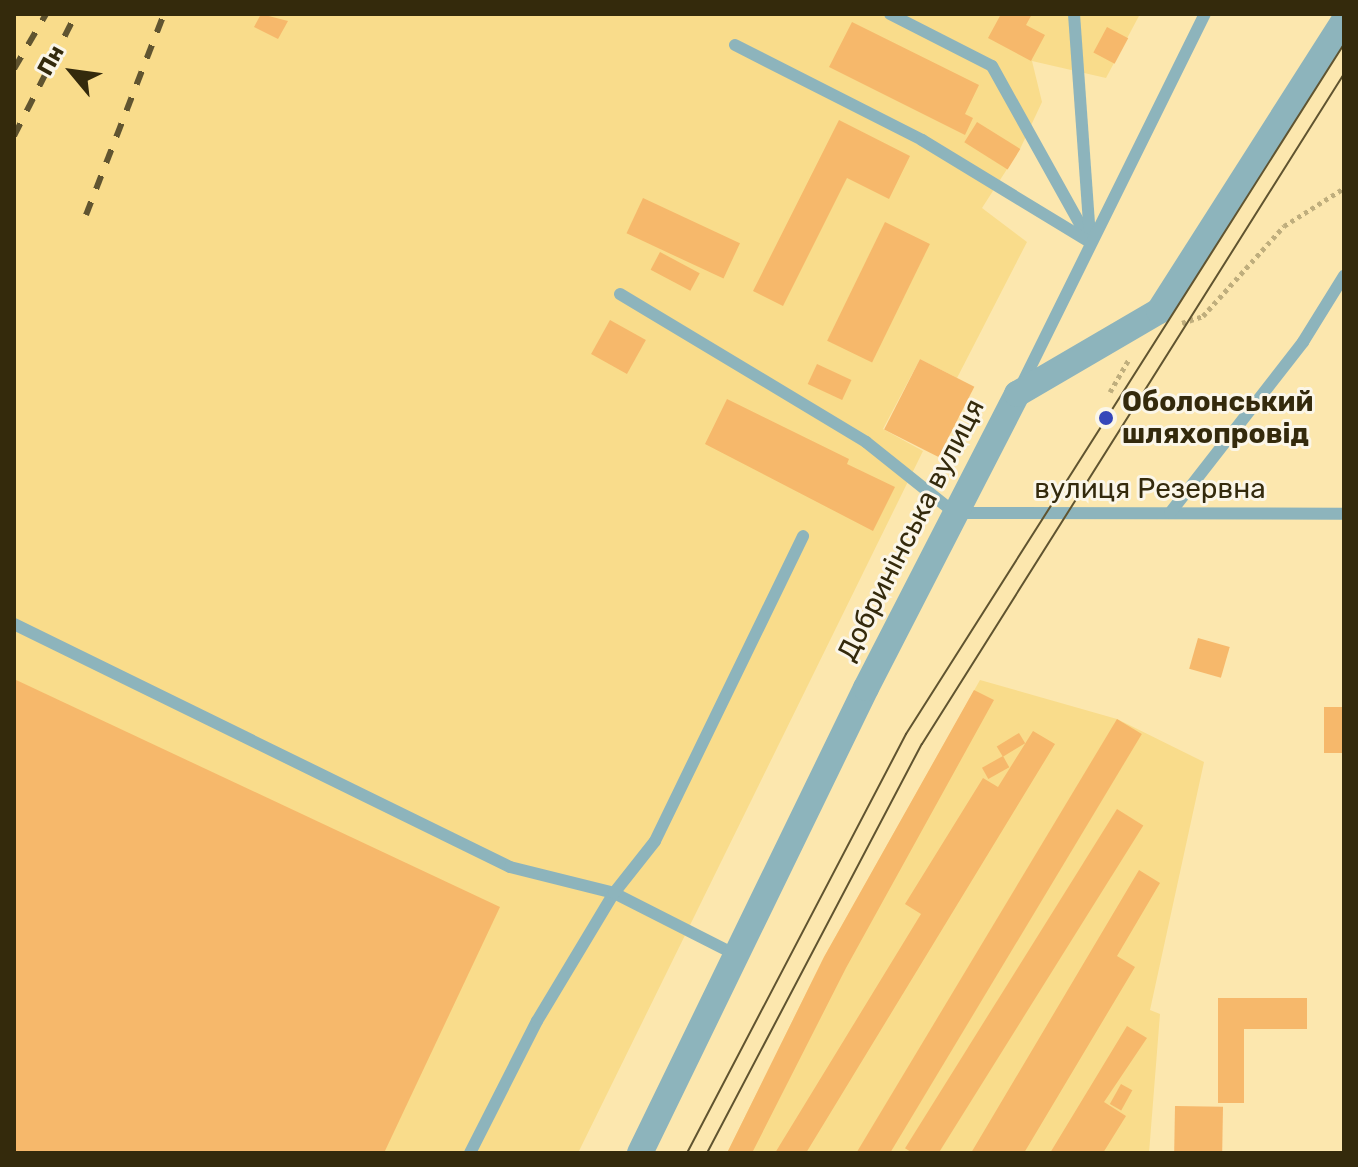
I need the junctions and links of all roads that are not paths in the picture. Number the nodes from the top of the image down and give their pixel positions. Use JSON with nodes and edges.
{"nodes":[{"id":1,"x":890,"y":14,"type":"edge"},
{"id":2,"x":1074,"y":14,"type":"edge"},
{"id":3,"x":1205,"y":14,"type":"edge"},
{"id":4,"x":1344,"y":21,"type":"edge"},
{"id":5,"x":735,"y":45,"type":"dead end"},
{"id":6,"x":1090,"y":242,"type":"junction"},
{"id":7,"x":1344,"y":276,"type":"edge"},
{"id":8,"x":620,"y":294,"type":"dead end"},
{"id":9,"x":1017,"y":394,"type":"junction"},
{"id":10,"x":955,"y":513,"type":"junction"},
{"id":11,"x":1170,"y":513,"type":"junction"},
{"id":12,"x":1344,"y":514,"type":"edge"},
{"id":13,"x":803,"y":536,"type":"dead end"},
{"id":14,"x":14,"y":624,"type":"edge"},
{"id":15,"x":614,"y":893,"type":"junction"},
{"id":16,"x":736,"y":955,"type":"junction"},
{"id":17,"x":470,"y":1153,"type":"edge"},
{"id":18,"x":640,"y":1153,"type":"edge"}],
"edges":[{"from":1,"to":6,"type":"lane"},
{"from":2,"to":6,"type":"lane"},
{"from":3,"to":6,"type":"lane"},
{"from":4,"to":9,"type":"street","name":"Добринінська вулиця"},
{"from":5,"to":6,"type":"lane"},
{"from":6,"to":9,"type":"lane"},
{"from":7,"to":11,"type":"lane"},
{"from":8,"to":10,"type":"lane"},
{"from":9,"to":10,"type":"street","name":"Добринінська вулиця"},
{"from":10,"to":11,"type":"lane","name":"вулиця Резервна"},
{"from":10,"to":16,"type":"street","name":"Добринінська вулиця"},
{"from":11,"to":12,"type":"lane","name":"вулиця Резервна"},
{"from":13,"to":15,"type":"lane"},
{"from":14,"to":15,"type":"lane"},
{"from":15,"to":16,"type":"lane"},
{"from":15,"to":17,"type":"lane"},
{"from":16,"to":18,"type":"street","name":"Добринінська вулиця"}]}
